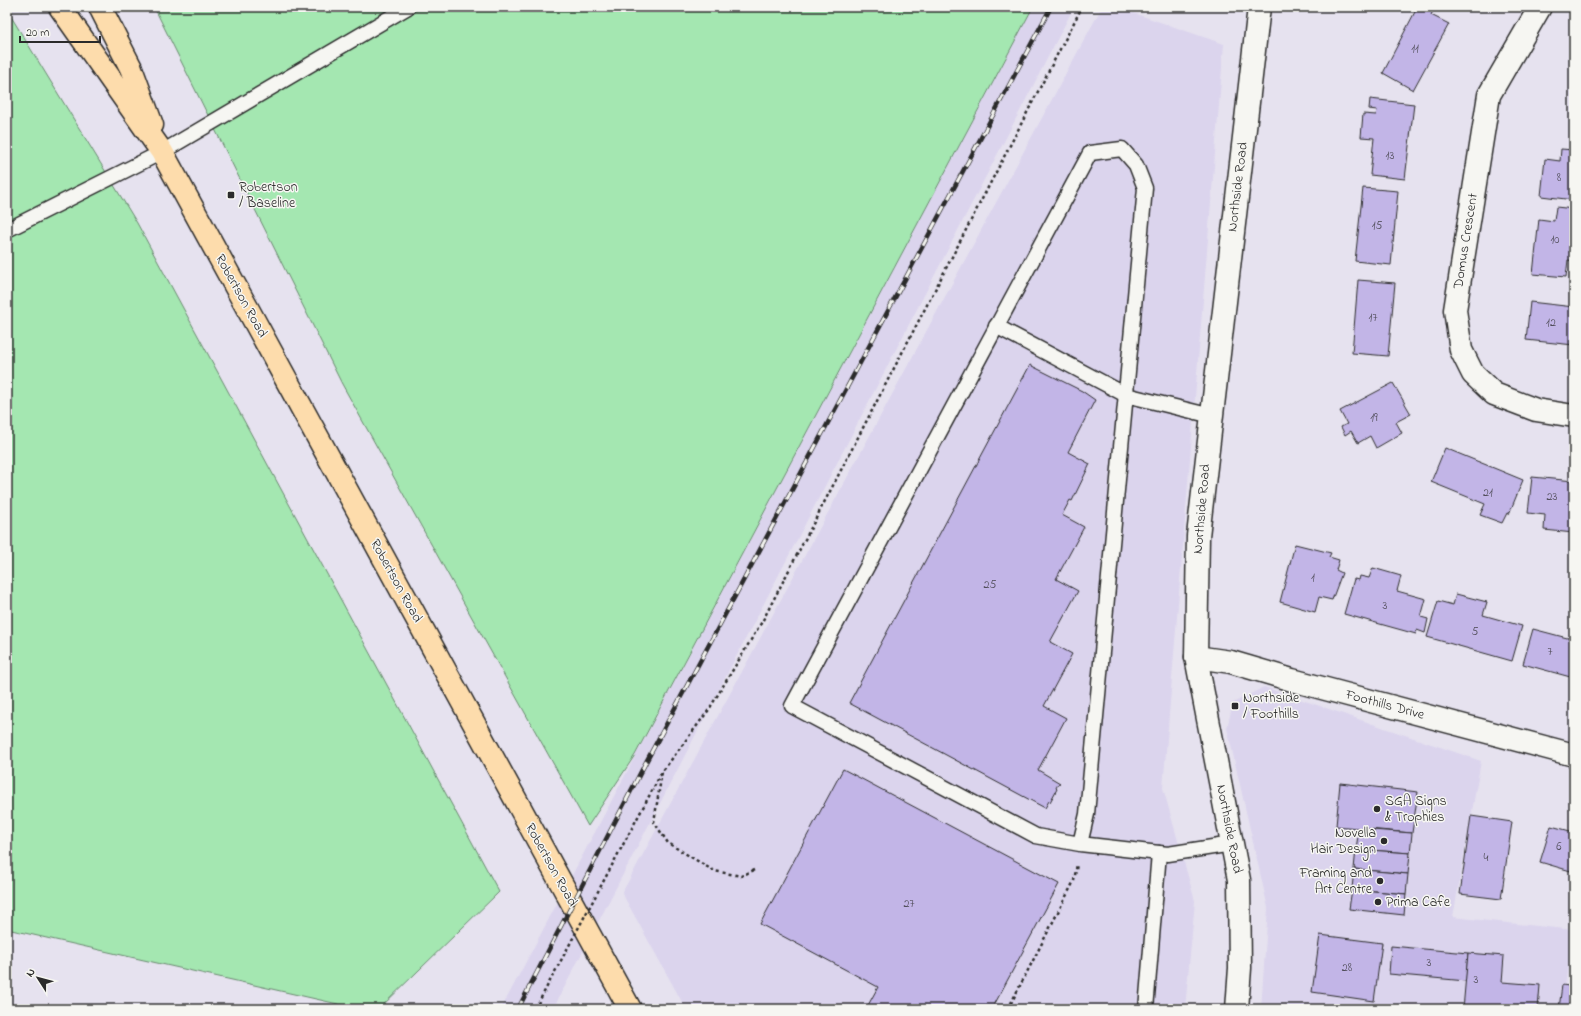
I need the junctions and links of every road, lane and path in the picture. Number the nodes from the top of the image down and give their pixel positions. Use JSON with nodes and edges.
{"nodes":[{"id":1,"x":60,"y":7,"type":"edge"},
{"id":2,"x":100,"y":7,"type":"edge"},
{"id":3,"x":408,"y":7,"type":"edge"},
{"id":4,"x":1082,"y":7,"type":"edge"},
{"id":5,"x":1259,"y":7,"type":"edge"},
{"id":6,"x":1540,"y":7,"type":"edge"},
{"id":7,"x":162,"y":152,"type":"junction"},
{"id":8,"x":7,"y":230,"type":"edge"},
{"id":9,"x":996,"y":326,"type":"junction"},
{"id":10,"x":1126,"y":395,"type":"junction"},
{"id":11,"x":1212,"y":416,"type":"junction"},
{"id":12,"x":1574,"y":416,"type":"edge"},
{"id":13,"x":1196,"y":658,"type":"junction"},
{"id":14,"x":1574,"y":755,"type":"edge"},
{"id":15,"x":662,"y":772,"type":"junction"},
{"id":16,"x":1080,"y":844,"type":"junction"},
{"id":17,"x":1232,"y":844,"type":"junction"},
{"id":18,"x":1159,"y":853,"type":"junction"},
{"id":19,"x":754,"y":870,"type":"dead end"},
{"id":20,"x":535,"y":1009,"type":"edge"},
{"id":21,"x":630,"y":1009,"type":"edge"},
{"id":22,"x":1008,"y":1009,"type":"edge"},
{"id":23,"x":1146,"y":1009,"type":"edge"},
{"id":24,"x":1237,"y":1009,"type":"edge"}],
"edges":[{"from":1,"to":7,"type":"main road","name":"Robertson Road"},
{"from":2,"to":7,"type":"main road","name":"Robertson Road"},
{"from":3,"to":7,"type":"lane"},
{"from":4,"to":15,"type":"path"},
{"from":5,"to":11,"type":"street","name":"Northside Road"},
{"from":6,"to":12,"type":"street","name":"Domus Crescent"},
{"from":7,"to":8,"type":"lane"},
{"from":7,"to":21,"type":"main road","name":"Robertson Road"},
{"from":9,"to":10,"type":"lane"},
{"from":9,"to":10,"type":"lane"},
{"from":9,"to":16,"type":"lane"},
{"from":10,"to":11,"type":"lane"},
{"from":10,"to":16,"type":"lane"},
{"from":11,"to":13,"type":"street","name":"Northside Road"},
{"from":13,"to":14,"type":"street","name":"Foothills Drive"},
{"from":13,"to":17,"type":"street","name":"Northside Road"},
{"from":15,"to":19,"type":"path"},
{"from":15,"to":20,"type":"path","bridge":true},
{"from":16,"to":18,"type":"lane"},
{"from":16,"to":22,"type":"path"},
{"from":17,"to":18,"type":"lane"},
{"from":17,"to":24,"type":"street","name":"Northside Road"},
{"from":18,"to":23,"type":"lane"}]}
